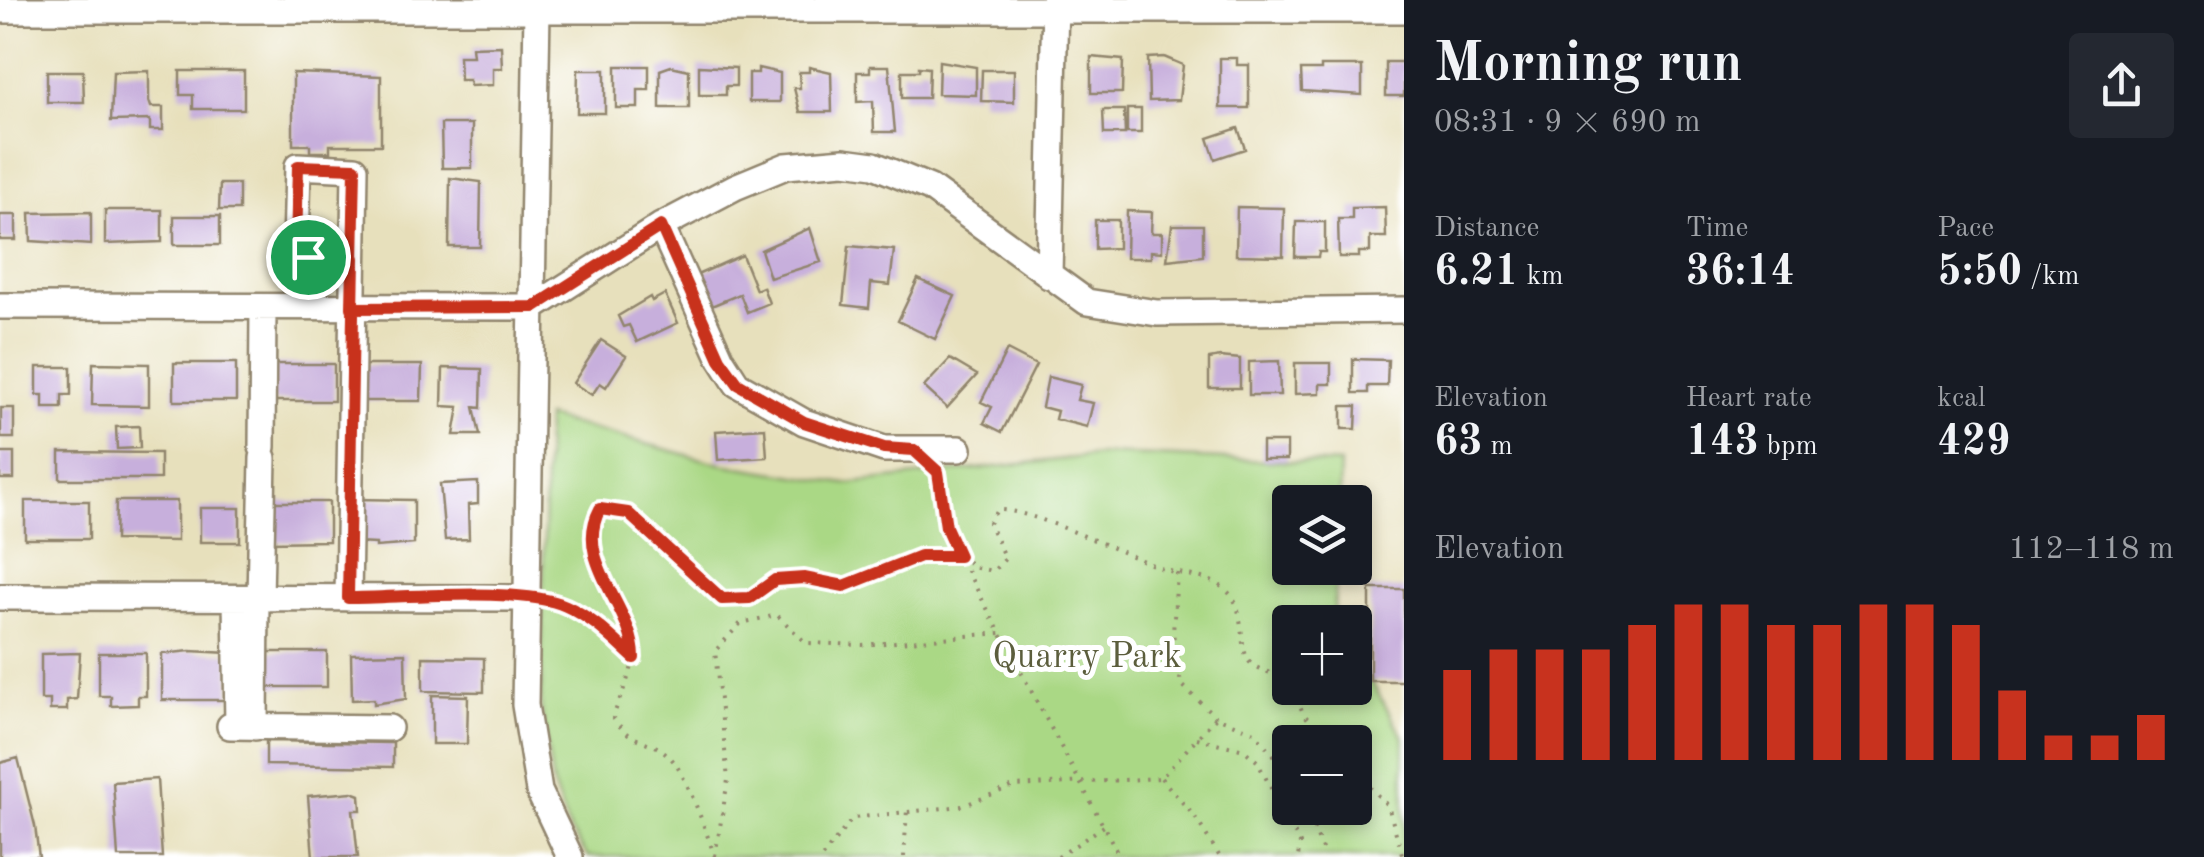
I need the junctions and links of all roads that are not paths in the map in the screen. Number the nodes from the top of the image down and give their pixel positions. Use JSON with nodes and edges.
{"nodes":[{"id":1,"x":316,"y":6,"type":"edge"},
{"id":2,"x":1055,"y":6,"type":"edge"},
{"id":3,"x":0,"y":10,"type":"edge"},
{"id":4,"x":537,"y":10,"type":"junction"},
{"id":5,"x":1404,"y":10,"type":"edge"},
{"id":6,"x":661,"y":226,"type":"junction"},
{"id":7,"x":354,"y":258,"type":"dead end"},
{"id":8,"x":1049,"y":276,"type":"junction"},
{"id":9,"x":0,"y":306,"type":"edge"},
{"id":10,"x":263,"y":306,"type":"junction"},
{"id":11,"x":534,"y":307,"type":"junction"},
{"id":12,"x":352,"y":308,"type":"junction"},
{"id":13,"x":1404,"y":310,"type":"edge"},
{"id":14,"x":960,"y":449,"type":"dead end"},
{"id":15,"x":0,"y":596,"type":"edge"},
{"id":16,"x":250,"y":598,"type":"junction"},
{"id":17,"x":348,"y":598,"type":"junction"},
{"id":18,"x":528,"y":598,"type":"junction"},
{"id":19,"x":389,"y":728,"type":"dead end"},
{"id":20,"x":570,"y":857,"type":"edge"}],
"edges":[{"from":1,"to":3,"type":"street"},
{"from":1,"to":4,"type":"street"},
{"from":2,"to":4,"type":"street"},
{"from":2,"to":5,"type":"street"},
{"from":2,"to":8,"type":"street"},
{"from":4,"to":11,"type":"street"},
{"from":6,"to":8,"type":"street"},
{"from":6,"to":11,"type":"street"},
{"from":6,"to":14,"type":"street"},
{"from":7,"to":12,"type":"street"},
{"from":8,"to":13,"type":"street"},
{"from":9,"to":10,"type":"street"},
{"from":10,"to":12,"type":"street"},
{"from":10,"to":16,"type":"street"},
{"from":11,"to":12,"type":"street"},
{"from":11,"to":18,"type":"street"},
{"from":12,"to":17,"type":"street"},
{"from":15,"to":16,"type":"street"},
{"from":16,"to":17,"type":"street"},
{"from":16,"to":19,"type":"street"},
{"from":17,"to":18,"type":"street"},
{"from":18,"to":20,"type":"street"}]}
